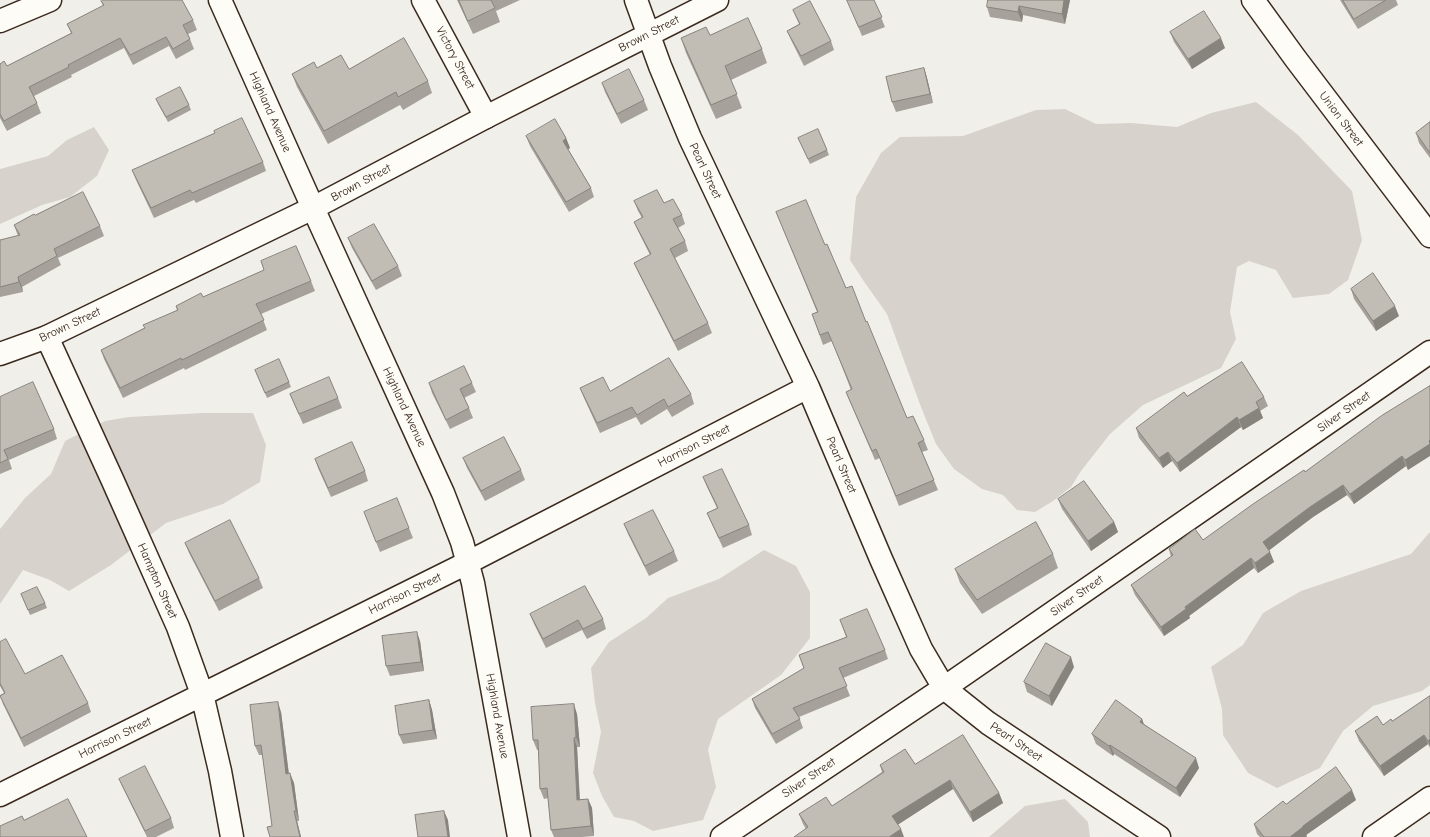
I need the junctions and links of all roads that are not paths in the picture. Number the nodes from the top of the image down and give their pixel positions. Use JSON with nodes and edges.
{"nodes":[{"id":1,"x":50,"y":0,"type":"edge"},
{"id":2,"x":220,"y":0,"type":"edge"},
{"id":3,"x":423,"y":0,"type":"edge"},
{"id":4,"x":636,"y":0,"type":"edge"},
{"id":5,"x":717,"y":0,"type":"edge"},
{"id":6,"x":1253,"y":0,"type":"edge"},
{"id":7,"x":0,"y":21,"type":"edge"},
{"id":8,"x":648,"y":34,"type":"junction"},
{"id":9,"x":486,"y":117,"type":"junction"},
{"id":10,"x":313,"y":208,"type":"junction"},
{"id":11,"x":1430,"y":236,"type":"edge"},
{"id":12,"x":46,"y":337,"type":"junction"},
{"id":13,"x":1430,"y":352,"type":"edge"},
{"id":14,"x":0,"y":354,"type":"edge"},
{"id":15,"x":808,"y":387,"type":"junction"},
{"id":16,"x":469,"y":562,"type":"junction"},
{"id":17,"x":944,"y":688,"type":"junction"},
{"id":18,"x":202,"y":694,"type":"junction"},
{"id":19,"x":0,"y":795,"type":"edge"},
{"id":20,"x":1430,"y":798,"type":"edge"},
{"id":21,"x":232,"y":837,"type":"edge"},
{"id":22,"x":519,"y":837,"type":"edge"},
{"id":23,"x":722,"y":837,"type":"edge"},
{"id":24,"x":1159,"y":837,"type":"edge"},
{"id":25,"x":1374,"y":837,"type":"edge"}],
"edges":[{"from":1,"to":7,"type":"street"},
{"from":2,"to":10,"type":"street","name":"Highland Avenue"},
{"from":3,"to":9,"type":"street","name":"Victory Street"},
{"from":4,"to":8,"type":"street","name":"Pearl Street"},
{"from":5,"to":8,"type":"street","name":"Brown Street"},
{"from":6,"to":11,"type":"street","name":"Union Street"},
{"from":8,"to":9,"type":"street","name":"Brown Street"},
{"from":8,"to":15,"type":"street","name":"Pearl Street"},
{"from":9,"to":10,"type":"street","name":"Brown Street"},
{"from":10,"to":12,"type":"street","name":"Brown Street"},
{"from":10,"to":16,"type":"street","name":"Highland Avenue"},
{"from":12,"to":14,"type":"street","name":"Brown Street"},
{"from":12,"to":18,"type":"street","name":"Hampton Street"},
{"from":13,"to":17,"type":"street","name":"Silver Street"},
{"from":15,"to":16,"type":"street","name":"Harrison Street"},
{"from":15,"to":17,"type":"street","name":"Pearl Street"},
{"from":16,"to":18,"type":"street","name":"Harrison Street"},
{"from":16,"to":22,"type":"street","name":"Highland Avenue"},
{"from":17,"to":23,"type":"street","name":"Silver Street"},
{"from":17,"to":24,"type":"street","name":"Pearl Street"},
{"from":18,"to":19,"type":"street","name":"Harrison Street"},
{"from":18,"to":21,"type":"street","name":"Hampton Street"},
{"from":20,"to":25,"type":"street"}]}
